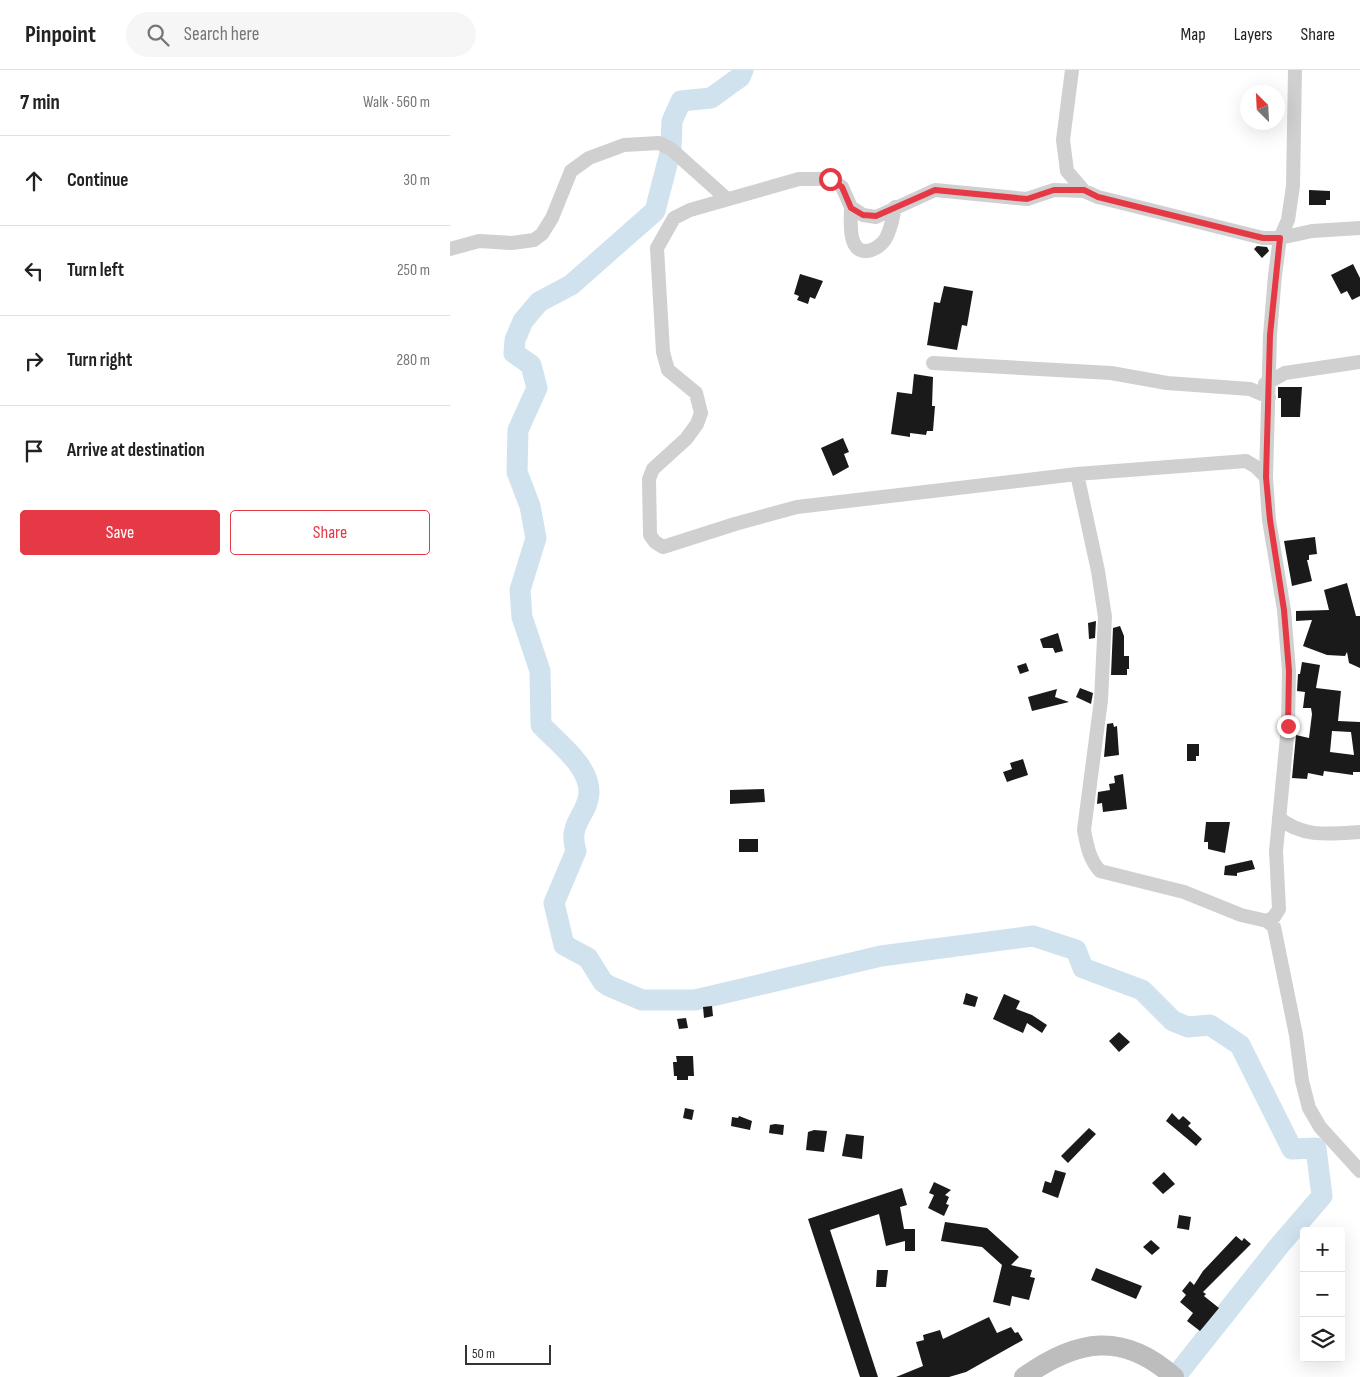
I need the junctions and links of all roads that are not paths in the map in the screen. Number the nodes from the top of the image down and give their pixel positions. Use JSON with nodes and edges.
{"nodes":[{"id":1,"x":1072,"y":70,"type":"edge"},
{"id":2,"x":1295,"y":70,"type":"edge"},
{"id":3,"x":1084,"y":190,"type":"junction"},
{"id":4,"x":727,"y":199,"type":"junction"},
{"id":5,"x":851,"y":208,"type":"junction"},
{"id":6,"x":895,"y":208,"type":"junction"},
{"id":7,"x":1360,"y":228,"type":"edge"},
{"id":8,"x":1280,"y":238,"type":"junction"},
{"id":9,"x":450,"y":249,"type":"edge"},
{"id":10,"x":1360,"y":362,"type":"edge"},
{"id":11,"x":933,"y":363,"type":"dead end"},
{"id":12,"x":1269,"y":382,"type":"junction"},
{"id":13,"x":1250,"y":389,"type":"junction"},
{"id":14,"x":1269,"y":397,"type":"junction"},
{"id":15,"x":1077,"y":474,"type":"junction"},
{"id":16,"x":1266,"y":477,"type":"junction"},
{"id":17,"x":1279,"y":818,"type":"junction"},
{"id":18,"x":1360,"y":832,"type":"edge"},
{"id":19,"x":1267,"y":921,"type":"junction"},
{"id":20,"x":1360,"y":1171,"type":"edge"},
{"id":21,"x":1171,"y":1374,"type":"edge"},
{"id":22,"x":1024,"y":1377,"type":"edge"}],
"edges":[{"from":1,"to":3,"type":"street"},
{"from":2,"to":8,"type":"street"},
{"from":3,"to":6,"type":"street"},
{"from":3,"to":8,"type":"street"},
{"from":4,"to":5,"type":"street"},
{"from":4,"to":9,"type":"street"},
{"from":4,"to":15,"type":"street"},
{"from":5,"to":6,"type":"street"},
{"from":5,"to":6,"type":"street"},
{"from":7,"to":8,"type":"street"},
{"from":8,"to":12,"type":"street"},
{"from":10,"to":12,"type":"street"},
{"from":11,"to":13,"type":"street"},
{"from":12,"to":13,"type":"street"},
{"from":12,"to":14,"type":"street"},
{"from":13,"to":14,"type":"street"},
{"from":14,"to":16,"type":"street"},
{"from":15,"to":16,"type":"street"},
{"from":15,"to":19,"type":"street"},
{"from":16,"to":17,"type":"street"},
{"from":17,"to":18,"type":"street"},
{"from":17,"to":19,"type":"street"},
{"from":19,"to":20,"type":"street"},
{"from":21,"to":22,"type":"main road"}]}
